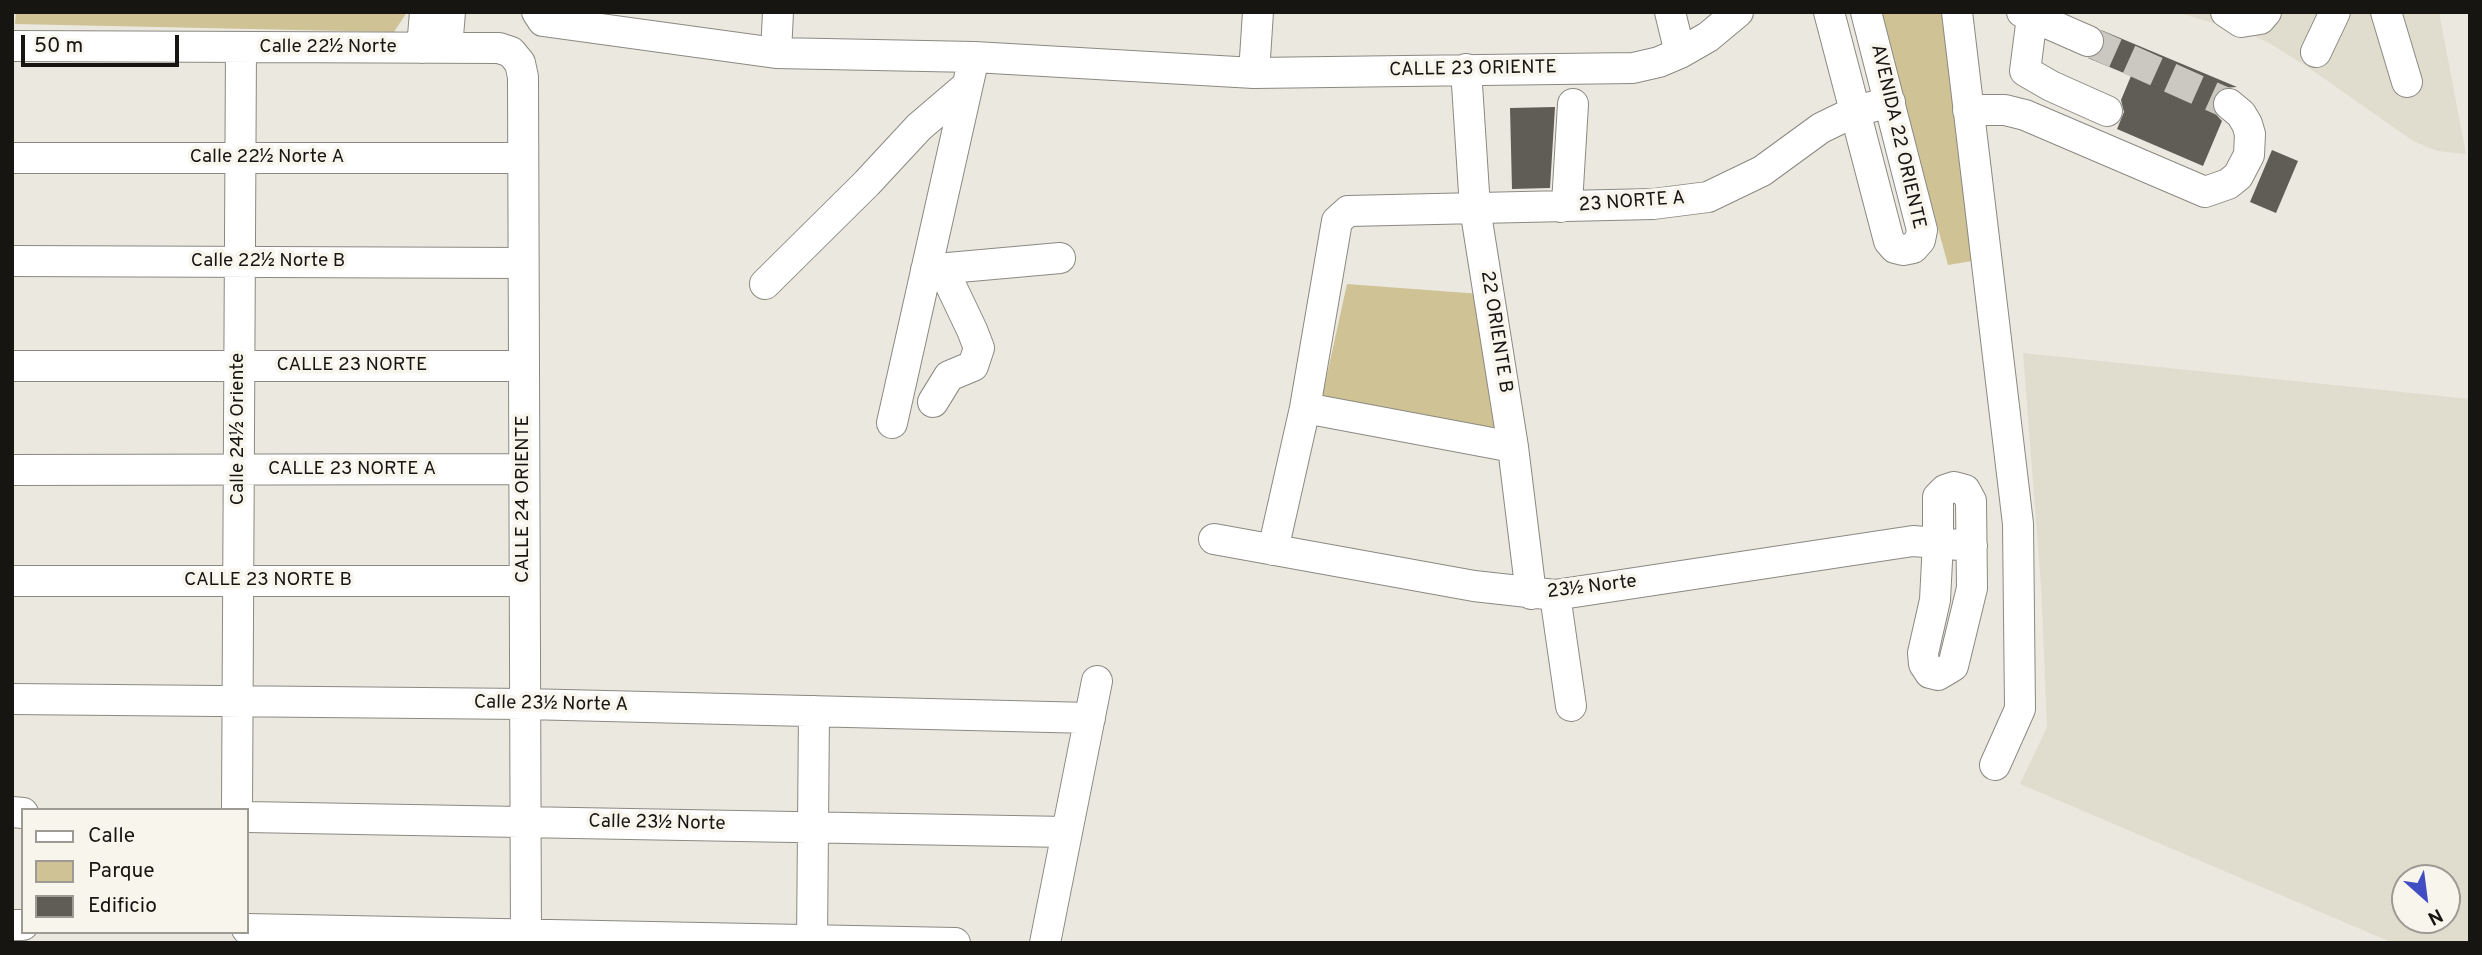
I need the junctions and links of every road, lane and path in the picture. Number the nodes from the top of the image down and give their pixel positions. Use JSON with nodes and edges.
{"nodes":[{"id":1,"x":425,"y":12,"type":"edge"},
{"id":2,"x":450,"y":12,"type":"edge"},
{"id":3,"x":537,"y":12,"type":"edge"},
{"id":4,"x":778,"y":12,"type":"edge"},
{"id":5,"x":1258,"y":12,"type":"edge"},
{"id":6,"x":1670,"y":12,"type":"edge"},
{"id":7,"x":1738,"y":12,"type":"edge"},
{"id":8,"x":1829,"y":12,"type":"edge"},
{"id":9,"x":1866,"y":12,"type":"edge"},
{"id":10,"x":1957,"y":12,"type":"edge"},
{"id":11,"x":2226,"y":12,"type":"edge"},
{"id":12,"x":2266,"y":12,"type":"edge"},
{"id":13,"x":2335,"y":12,"type":"edge"},
{"id":14,"x":2386,"y":12,"type":"edge"},
{"id":15,"x":2027,"y":15,"type":"edge"},
{"id":16,"x":2088,"y":41,"type":"tunnel mouth"},
{"id":17,"x":12,"y":46,"type":"edge"},
{"id":18,"x":241,"y":47,"type":"junction"},
{"id":19,"x":435,"y":48,"type":"junction"},
{"id":20,"x":2316,"y":52,"type":"dead end"},
{"id":21,"x":776,"y":53,"type":"junction"},
{"id":22,"x":1680,"y":53,"type":"junction"},
{"id":23,"x":516,"y":57,"type":"joint"},
{"id":24,"x":974,"y":57,"type":"junction"},
{"id":25,"x":1466,"y":69,"type":"junction"},
{"id":26,"x":2025,"y":71,"type":"junction"},
{"id":27,"x":1254,"y":73,"type":"junction"},
{"id":28,"x":2407,"y":82,"type":"dead end"},
{"id":29,"x":967,"y":86,"type":"junction"},
{"id":30,"x":1890,"y":102,"type":"junction"},
{"id":31,"x":1573,"y":103,"type":"dead end"},
{"id":32,"x":2229,"y":104,"type":"tunnel mouth"},
{"id":33,"x":1968,"y":110,"type":"junction"},
{"id":34,"x":2005,"y":110,"type":"junction"},
{"id":35,"x":1856,"y":111,"type":"junction"},
{"id":36,"x":2107,"y":111,"type":"dead end"},
{"id":37,"x":12,"y":158,"type":"edge"},
{"id":38,"x":240,"y":158,"type":"junction"},
{"id":39,"x":523,"y":158,"type":"junction"},
{"id":40,"x":1561,"y":207,"type":"junction"},
{"id":41,"x":1475,"y":208,"type":"junction"},
{"id":42,"x":1060,"y":258,"type":"dead end"},
{"id":43,"x":12,"y":261,"type":"edge"},
{"id":44,"x":240,"y":262,"type":"junction"},
{"id":45,"x":523,"y":263,"type":"junction"},
{"id":46,"x":934,"y":269,"type":"junction"},
{"id":47,"x":765,"y":284,"type":"dead end"},
{"id":48,"x":12,"y":366,"type":"edge"},
{"id":49,"x":239,"y":366,"type":"junction"},
{"id":50,"x":524,"y":366,"type":"junction"},
{"id":51,"x":904,"y":370,"type":"junction"},
{"id":52,"x":949,"y":376,"type":"junction"},
{"id":53,"x":933,"y":402,"type":"dead end"},
{"id":54,"x":1305,"y":408,"type":"junction"},
{"id":55,"x":892,"y":423,"type":"dead end"},
{"id":56,"x":1513,"y":447,"type":"junction"},
{"id":57,"x":524,"y":469,"type":"junction"},
{"id":58,"x":12,"y":470,"type":"edge"},
{"id":59,"x":239,"y":470,"type":"junction"},
{"id":60,"x":1214,"y":540,"type":"dead end"},
{"id":61,"x":1938,"y":542,"type":"junction"},
{"id":62,"x":1972,"y":547,"type":"junction"},
{"id":63,"x":1273,"y":550,"type":"junction"},
{"id":64,"x":12,"y":581,"type":"edge"},
{"id":65,"x":239,"y":581,"type":"junction"},
{"id":66,"x":524,"y":581,"type":"junction"},
{"id":67,"x":1543,"y":594,"type":"junction"},
{"id":68,"x":1097,"y":681,"type":"dead end"},
{"id":69,"x":12,"y":699,"type":"edge"},
{"id":70,"x":238,"y":701,"type":"junction"},
{"id":71,"x":525,"y":704,"type":"junction"},
{"id":72,"x":1571,"y":706,"type":"dead end"},
{"id":73,"x":814,"y":711,"type":"junction"},
{"id":74,"x":1090,"y":718,"type":"junction"},
{"id":75,"x":1995,"y":765,"type":"dead end"},
{"id":76,"x":237,"y":808,"type":"edge"},
{"id":77,"x":248,"y":817,"type":"edge"},
{"id":78,"x":526,"y":822,"type":"junction"},
{"id":79,"x":813,"y":827,"type":"junction"},
{"id":80,"x":1067,"y":832,"type":"junction"},
{"id":81,"x":248,"y":929,"type":"edge"},
{"id":82,"x":526,"y":939,"type":"edge"},
{"id":83,"x":812,"y":941,"type":"edge"},
{"id":84,"x":928,"y":942,"type":"edge"},
{"id":85,"x":955,"y":943,"type":"edge"},
{"id":86,"x":1045,"y":943,"type":"edge"}],
"edges":[{"from":1,"to":19,"type":"street"},
{"from":2,"to":19,"type":"street"},
{"from":3,"to":21,"type":"street"},
{"from":4,"to":21,"type":"street"},
{"from":5,"to":27,"type":"street"},
{"from":6,"to":22,"type":"street"},
{"from":7,"to":22,"type":"street","name":"CALLE 23 ORIENTE"},
{"from":8,"to":35,"type":"street","name":"AVENIDA 22 ORIENTE"},
{"from":9,"to":30,"type":"street","name":"AVENIDA 22 ORIENTE"},
{"from":10,"to":33,"type":"street"},
{"from":11,"to":12,"type":"street"},
{"from":13,"to":20,"type":"street"},
{"from":14,"to":28,"type":"street"},
{"from":15,"to":16,"type":"street"},
{"from":15,"to":26,"type":"street"},
{"from":17,"to":18,"type":"street","name":"Calle 22½ Norte"},
{"from":18,"to":19,"type":"street","name":"Calle 22½ Norte"},
{"from":18,"to":38,"type":"street","name":"Calle 24½ Oriente"},
{"from":19,"to":23,"type":"street","name":"Calle 22½ Norte"},
{"from":21,"to":24,"type":"street"},
{"from":22,"to":25,"type":"street","name":"CALLE 23 ORIENTE"},
{"from":23,"to":39,"type":"street","name":"CALLE 24 ORIENTE"},
{"from":24,"to":27,"type":"street"},
{"from":24,"to":29,"type":"street"},
{"from":25,"to":27,"type":"street","name":"CALLE 23 ORIENTE"},
{"from":25,"to":41,"type":"street","name":"22 ORIENTE B"},
{"from":26,"to":34,"type":"street"},
{"from":26,"to":36,"type":"street"},
{"from":29,"to":46,"type":"street"},
{"from":29,"to":47,"type":"street"},
{"from":30,"to":35,"type":"street","name":"23 NORTE A"},
{"from":30,"to":35,"type":"street","name":"AVENIDA 22 ORIENTE"},
{"from":31,"to":40,"type":"street"},
{"from":32,"to":34,"type":"street"},
{"from":33,"to":34,"type":"street"},
{"from":33,"to":75,"type":"street"},
{"from":35,"to":40,"type":"street","name":"23 NORTE A"},
{"from":37,"to":38,"type":"street","name":"Calle 22½ Norte A"},
{"from":38,"to":39,"type":"street","name":"Calle 22½ Norte A"},
{"from":38,"to":44,"type":"street","name":"Calle 24½ Oriente"},
{"from":39,"to":45,"type":"street","name":"CALLE 24 ORIENTE"},
{"from":40,"to":41,"type":"street","name":"23 NORTE A"},
{"from":41,"to":54,"type":"street","name":"23 NORTE A"},
{"from":41,"to":56,"type":"street","name":"22 ORIENTE B"},
{"from":42,"to":46,"type":"street"},
{"from":43,"to":44,"type":"street","name":"Calle 22½ Norte B"},
{"from":44,"to":45,"type":"street","name":"Calle 22½ Norte B"},
{"from":44,"to":49,"type":"street","name":"Calle 24½ Oriente"},
{"from":45,"to":50,"type":"street","name":"CALLE 24 ORIENTE"},
{"from":46,"to":51,"type":"street"},
{"from":46,"to":52,"type":"street"},
{"from":48,"to":49,"type":"street","name":"CALLE 23 NORTE"},
{"from":49,"to":50,"type":"street","name":"CALLE 23 NORTE"},
{"from":49,"to":59,"type":"street","name":"Calle 24½ Oriente"},
{"from":50,"to":57,"type":"street","name":"CALLE 24 ORIENTE"},
{"from":51,"to":52,"type":"street"},
{"from":51,"to":55,"type":"street"},
{"from":52,"to":53,"type":"street"},
{"from":54,"to":56,"type":"street"},
{"from":54,"to":63,"type":"street"},
{"from":56,"to":67,"type":"street","name":"22 ORIENTE B"},
{"from":57,"to":59,"type":"street","name":"CALLE 23 NORTE A"},
{"from":57,"to":66,"type":"street","name":"CALLE 24 ORIENTE"},
{"from":58,"to":59,"type":"street","name":"CALLE 23 NORTE A"},
{"from":59,"to":65,"type":"street","name":"Calle 24½ Oriente"},
{"from":60,"to":63,"type":"street","name":"23½ Norte"},
{"from":61,"to":62,"type":"street","name":"23½ Norte"},
{"from":61,"to":62,"type":"street"},
{"from":61,"to":62,"type":"street"},
{"from":61,"to":67,"type":"street","name":"23½ Norte"},
{"from":63,"to":67,"type":"street","name":"23½ Norte"},
{"from":64,"to":65,"type":"street","name":"CALLE 23 NORTE B"},
{"from":65,"to":66,"type":"street","name":"CALLE 23 NORTE B"},
{"from":65,"to":70,"type":"street","name":"Calle 24½ Oriente"},
{"from":66,"to":71,"type":"street","name":"CALLE 24 ORIENTE"},
{"from":67,"to":72,"type":"street","name":"22 ORIENTE B"},
{"from":68,"to":74,"type":"street"},
{"from":69,"to":70,"type":"street","name":"Calle 23½ Norte A"},
{"from":70,"to":71,"type":"street","name":"Calle 23½ Norte A"},
{"from":70,"to":76,"type":"street","name":"Calle 24½ Oriente"},
{"from":71,"to":73,"type":"street","name":"Calle 23½ Norte A"},
{"from":71,"to":78,"type":"street","name":"CALLE 24 ORIENTE"},
{"from":73,"to":74,"type":"street","name":"Calle 23½ Norte A"},
{"from":73,"to":79,"type":"street"},
{"from":74,"to":80,"type":"street"},
{"from":77,"to":78,"type":"street","name":"Calle 23½ Norte"},
{"from":78,"to":79,"type":"street","name":"Calle 23½ Norte"},
{"from":78,"to":82,"type":"street","name":"CALLE 24 ORIENTE"},
{"from":79,"to":80,"type":"street","name":"Calle 23½ Norte"},
{"from":79,"to":83,"type":"street"},
{"from":80,"to":86,"type":"street"},
{"from":81,"to":82,"type":"street"},
{"from":82,"to":83,"type":"street"},
{"from":83,"to":84,"type":"street"},
{"from":84,"to":85,"type":"street"}]}
